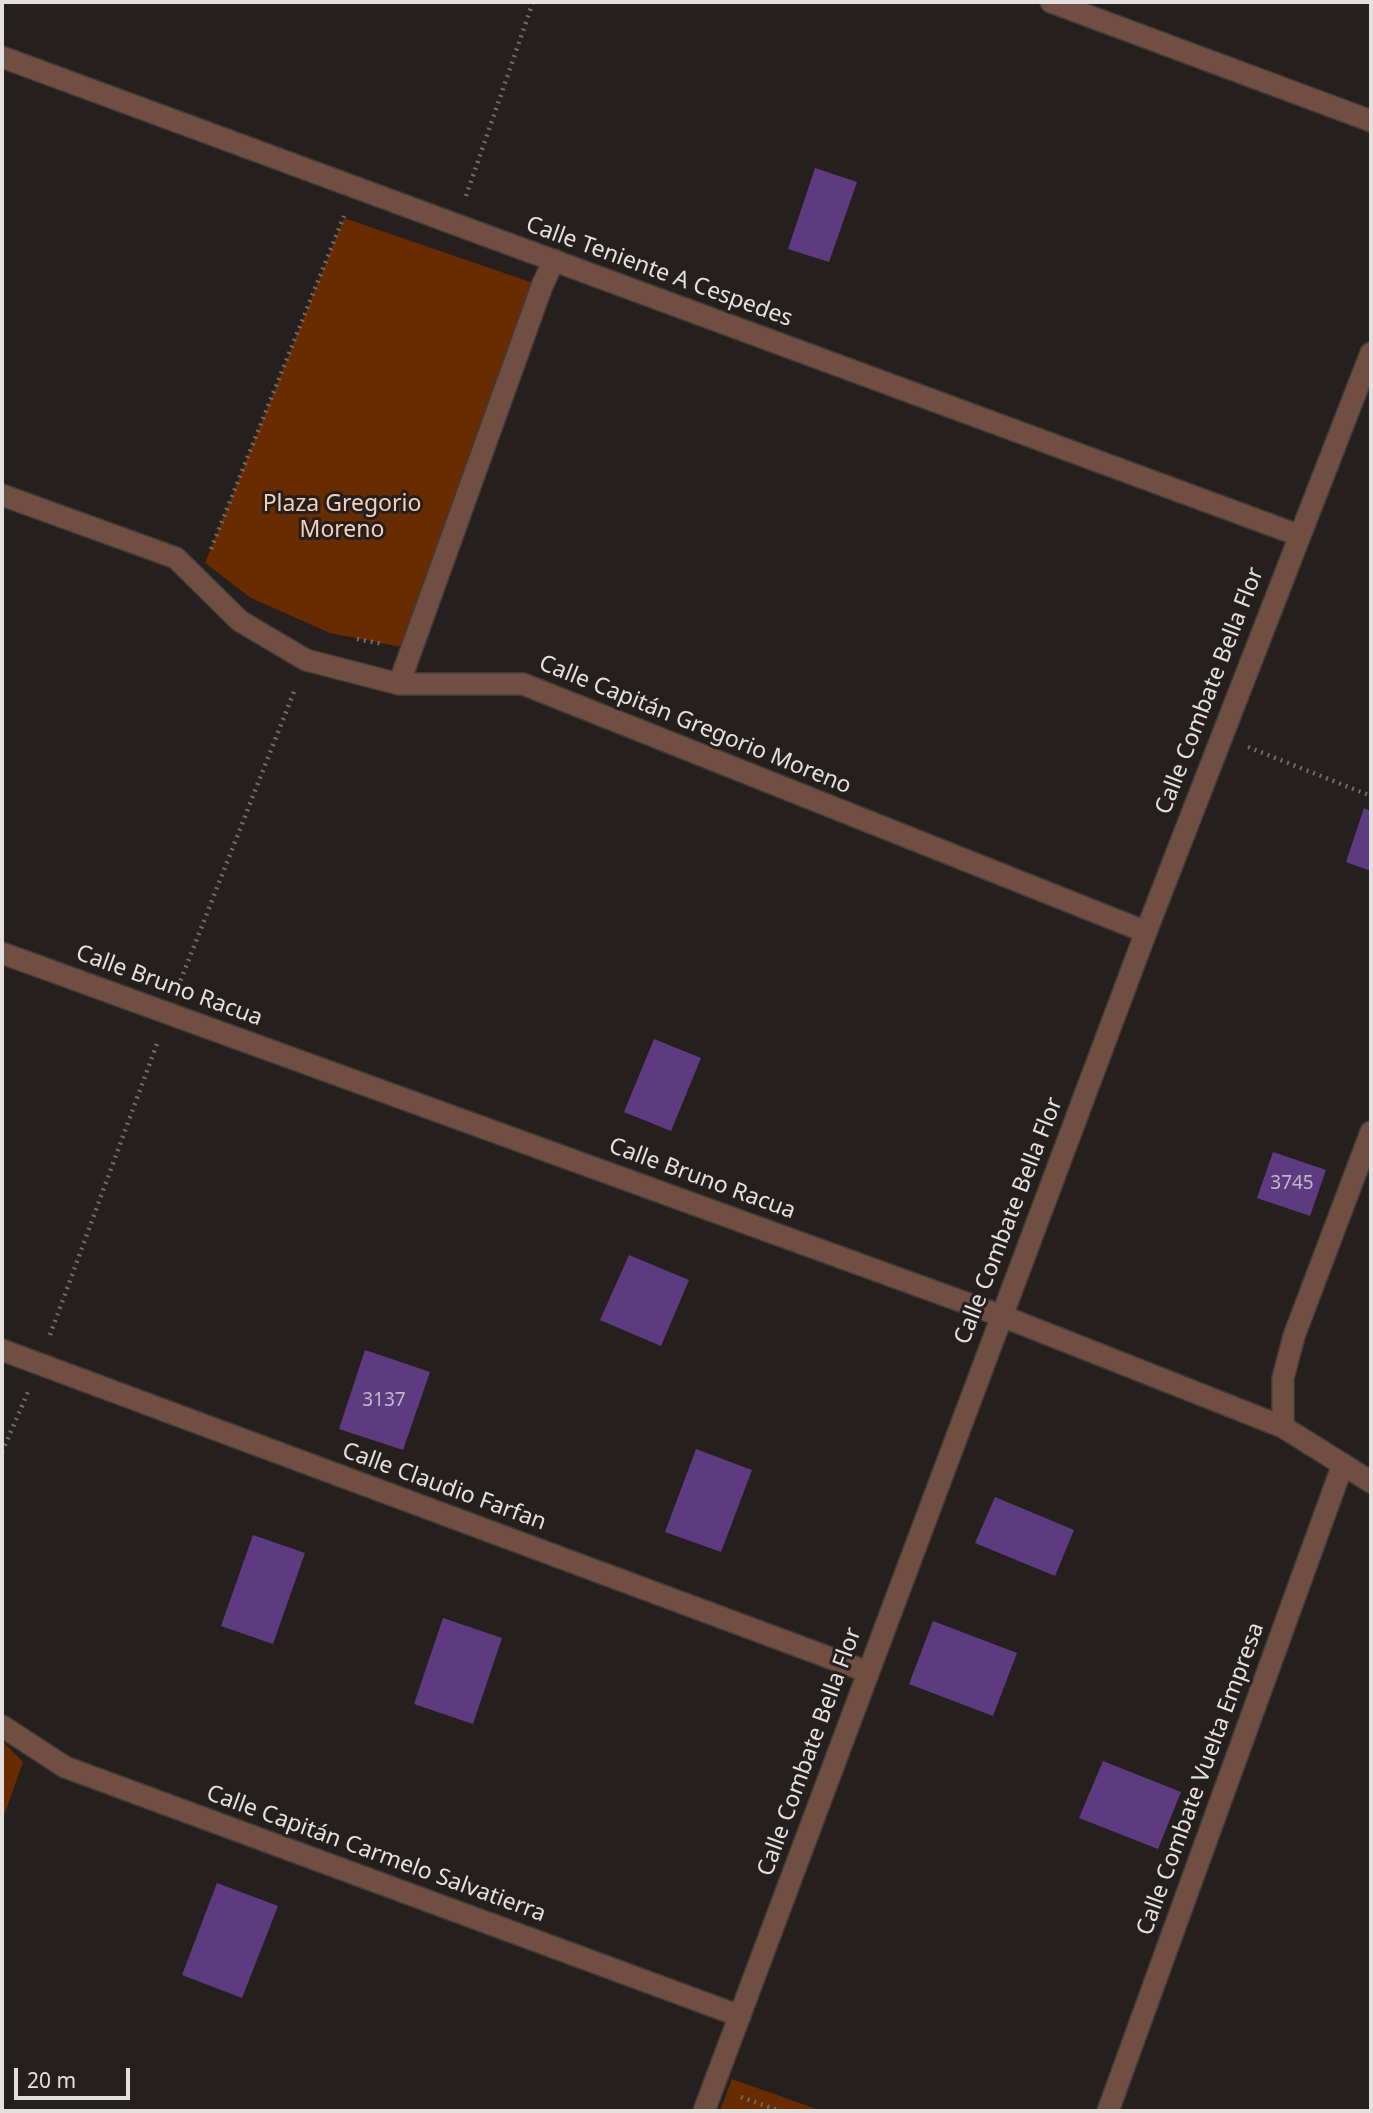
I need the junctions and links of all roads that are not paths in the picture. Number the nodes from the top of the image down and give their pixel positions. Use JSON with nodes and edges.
{"nodes":[{"id":1,"x":1051,"y":2,"type":"edge"},
{"id":2,"x":2,"y":57,"type":"edge"},
{"id":3,"x":1371,"y":121,"type":"edge"},
{"id":4,"x":554,"y":260,"type":"junction"},
{"id":5,"x":1371,"y":353,"type":"edge"},
{"id":6,"x":2,"y":495,"type":"edge"},
{"id":7,"x":1298,"y":535,"type":"junction"},
{"id":8,"x":399,"y":684,"type":"junction"},
{"id":9,"x":1146,"y":932,"type":"junction"},
{"id":10,"x":2,"y":953,"type":"edge"},
{"id":11,"x":1371,"y":1132,"type":"edge"},
{"id":12,"x":1002,"y":1316,"type":"junction"},
{"id":13,"x":2,"y":1350,"type":"edge"},
{"id":14,"x":1283,"y":1427,"type":"junction"},
{"id":15,"x":1343,"y":1464,"type":"junction"},
{"id":16,"x":1371,"y":1482,"type":"edge"},
{"id":17,"x":868,"y":1672,"type":"junction"},
{"id":18,"x":2,"y":1726,"type":"edge"},
{"id":19,"x":740,"y":2016,"type":"junction"},
{"id":20,"x":704,"y":2111,"type":"edge"},
{"id":21,"x":1108,"y":2111,"type":"edge"}],
"edges":[{"from":1,"to":3,"type":"street"},
{"from":2,"to":4,"type":"street","name":"Calle Teniente A Cespedes"},
{"from":4,"to":7,"type":"street","name":"Calle Teniente A Cespedes"},
{"from":4,"to":8,"type":"street"},
{"from":5,"to":7,"type":"street","name":"Calle Combate Bella Flor"},
{"from":6,"to":8,"type":"street","name":"Calle Capitán Gregorio Moreno"},
{"from":7,"to":9,"type":"street","name":"Calle Combate Bella Flor"},
{"from":8,"to":9,"type":"street","name":"Calle Capitán Gregorio Moreno"},
{"from":9,"to":12,"type":"street","name":"Calle Combate Bella Flor"},
{"from":10,"to":12,"type":"street","name":"Calle Bruno Racua"},
{"from":11,"to":14,"type":"street"},
{"from":12,"to":14,"type":"street","name":"Calle Bruno Racua"},
{"from":12,"to":17,"type":"street","name":"Calle Combate Bella Flor"},
{"from":13,"to":17,"type":"street","name":"Calle Claudio Farfan"},
{"from":14,"to":15,"type":"street","name":"Calle Bruno Racua"},
{"from":15,"to":16,"type":"street","name":"Calle Bruno Racua"},
{"from":15,"to":21,"type":"street","name":"Calle Combate Vuelta Empresa"},
{"from":17,"to":19,"type":"street","name":"Calle Combate Bella Flor"},
{"from":18,"to":19,"type":"street","name":"Calle Capitán Carmelo Salvatierra"},
{"from":19,"to":20,"type":"street","name":"Calle Combate Bella Flor"}]}
